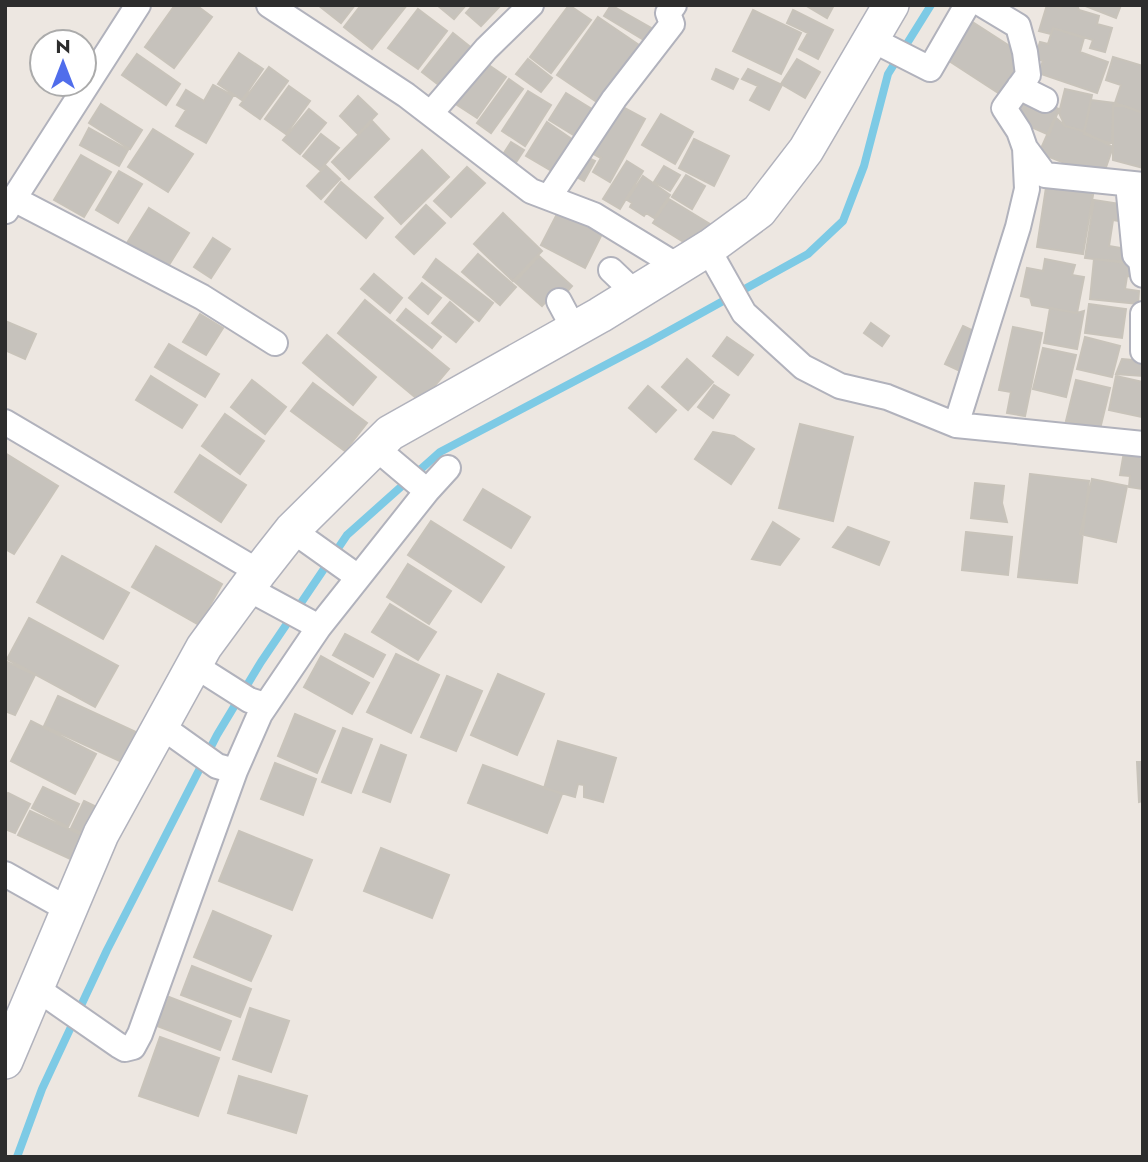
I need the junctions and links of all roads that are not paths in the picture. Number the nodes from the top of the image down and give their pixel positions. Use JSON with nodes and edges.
{"nodes":[{"id":1,"x":138,"y":5,"type":"edge"},
{"id":2,"x":269,"y":5,"type":"edge"},
{"id":3,"x":531,"y":5,"type":"edge"},
{"id":4,"x":674,"y":5,"type":"edge"},
{"id":5,"x":891,"y":5,"type":"edge"},
{"id":6,"x":967,"y":5,"type":"edge"},
{"id":7,"x":984,"y":6,"type":"edge"},
{"id":8,"x":878,"y":42,"type":"junction"},
{"id":9,"x":1019,"y":87,"type":"junction"},
{"id":10,"x":1045,"y":100,"type":"dead end"},
{"id":11,"x":431,"y":113,"type":"junction"},
{"id":12,"x":1025,"y":148,"type":"junction"},
{"id":13,"x":1135,"y":184,"type":"edge"},
{"id":14,"x":549,"y":197,"type":"junction"},
{"id":15,"x":9,"y":205,"type":"edge"},
{"id":16,"x":711,"y":252,"type":"junction"},
{"id":17,"x":679,"y":267,"type":"junction"},
{"id":18,"x":1143,"y":275,"type":"edge"},
{"id":19,"x":1143,"y":314,"type":"edge"},
{"id":20,"x":275,"y":343,"type":"dead end"},
{"id":21,"x":1143,"y":351,"type":"edge"},
{"id":22,"x":5,"y":422,"type":"edge"},
{"id":23,"x":956,"y":425,"type":"junction"},
{"id":24,"x":1143,"y":444,"type":"edge"},
{"id":25,"x":383,"y":454,"type":"junction"},
{"id":26,"x":448,"y":468,"type":"dead end"},
{"id":27,"x":423,"y":488,"type":"junction"},
{"id":28,"x":300,"y":535,"type":"junction"},
{"id":29,"x":350,"y":570,"type":"junction"},
{"id":30,"x":257,"y":586,"type":"junction"},
{"id":31,"x":313,"y":624,"type":"junction"},
{"id":32,"x":204,"y":671,"type":"junction"},
{"id":33,"x":257,"y":703,"type":"junction"},
{"id":34,"x":168,"y":730,"type":"junction"},
{"id":35,"x":226,"y":769,"type":"junction"},
{"id":36,"x":5,"y":874,"type":"edge"},
{"id":37,"x":69,"y":910,"type":"junction"},
{"id":38,"x":47,"y":996,"type":"junction"},
{"id":39,"x":5,"y":1061,"type":"edge"}],
"edges":[{"from":1,"to":15,"type":"street"},
{"from":2,"to":11,"type":"street"},
{"from":3,"to":11,"type":"street"},
{"from":4,"to":14,"type":"street"},
{"from":5,"to":8,"type":"main road"},
{"from":6,"to":8,"type":"street"},
{"from":7,"to":9,"type":"street"},
{"from":8,"to":16,"type":"main road"},
{"from":9,"to":10,"type":"street"},
{"from":9,"to":12,"type":"street"},
{"from":11,"to":14,"type":"street"},
{"from":12,"to":13,"type":"street"},
{"from":12,"to":23,"type":"street"},
{"from":13,"to":18,"type":"street"},
{"from":14,"to":17,"type":"street"},
{"from":15,"to":20,"type":"street"},
{"from":16,"to":17,"type":"main road"},
{"from":16,"to":23,"type":"street"},
{"from":17,"to":25,"type":"main road"},
{"from":19,"to":21,"type":"street"},
{"from":22,"to":30,"type":"street"},
{"from":23,"to":24,"type":"street"},
{"from":25,"to":27,"type":"street"},
{"from":25,"to":28,"type":"main road"},
{"from":26,"to":27,"type":"street"},
{"from":27,"to":29,"type":"street"},
{"from":28,"to":29,"type":"street"},
{"from":28,"to":30,"type":"main road"},
{"from":29,"to":31,"type":"street"},
{"from":30,"to":31,"type":"street"},
{"from":30,"to":32,"type":"main road"},
{"from":31,"to":33,"type":"street"},
{"from":32,"to":33,"type":"street"},
{"from":32,"to":34,"type":"main road"},
{"from":33,"to":35,"type":"street"},
{"from":34,"to":35,"type":"street"},
{"from":34,"to":37,"type":"main road"},
{"from":35,"to":38,"type":"street"},
{"from":36,"to":37,"type":"street"},
{"from":37,"to":38,"type":"main road"},
{"from":38,"to":39,"type":"main road"}]}
